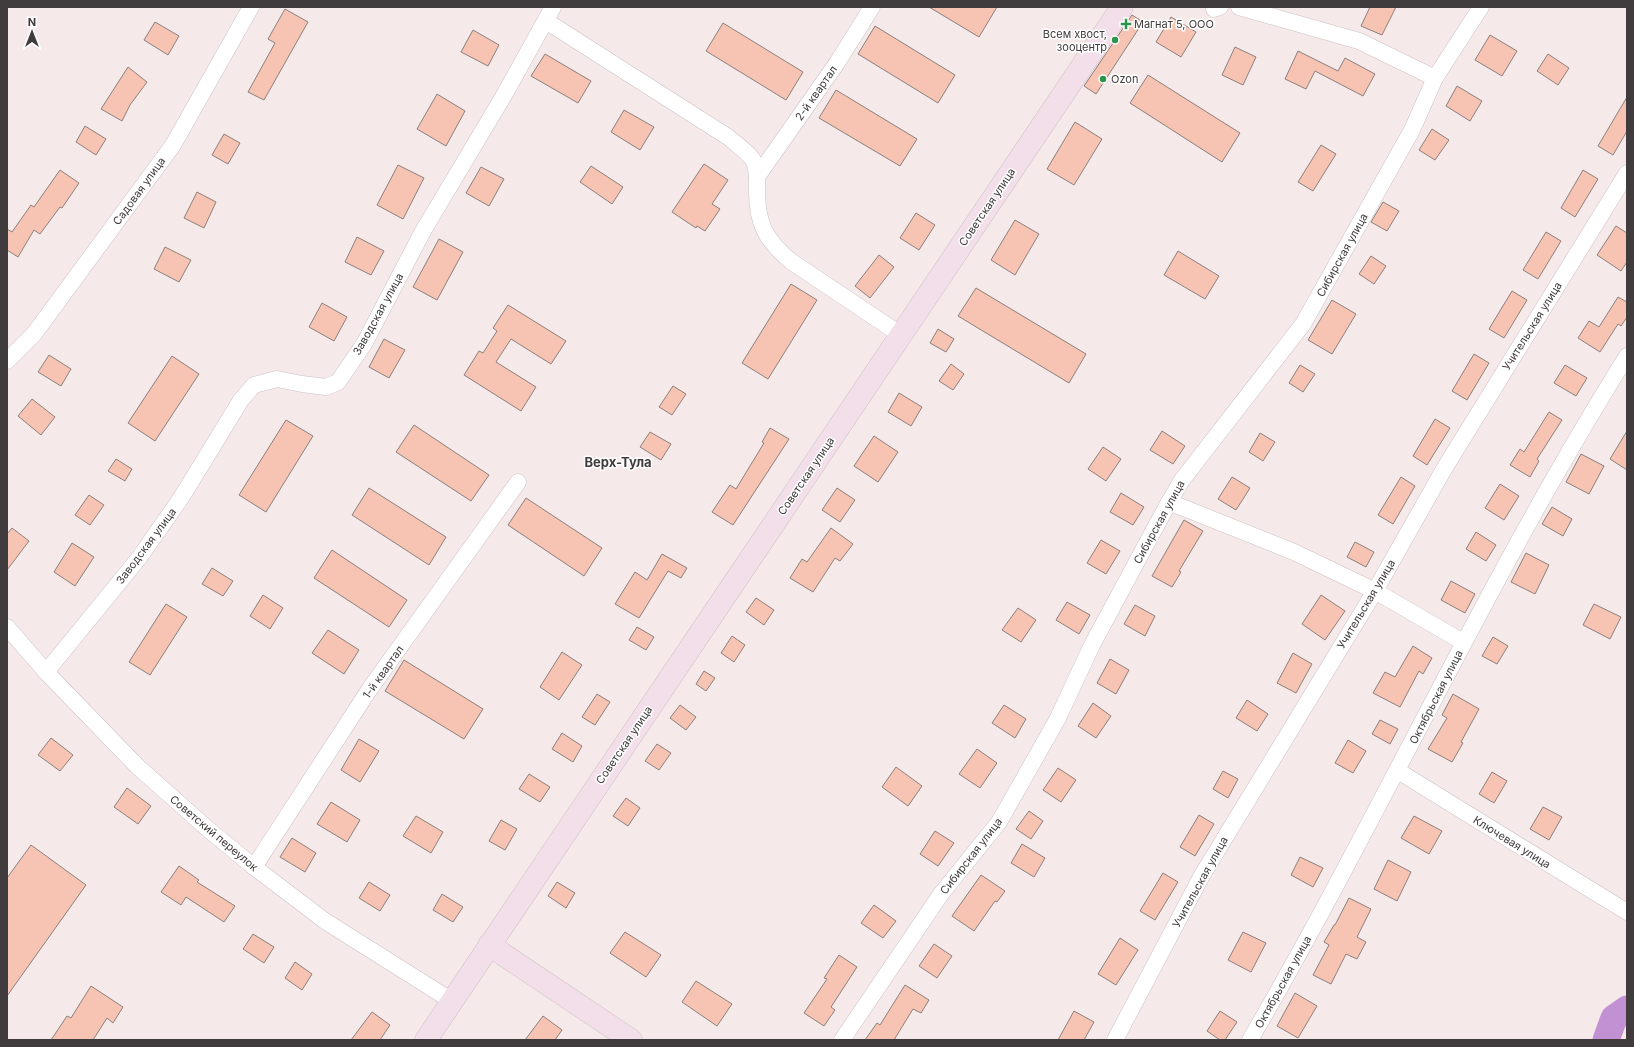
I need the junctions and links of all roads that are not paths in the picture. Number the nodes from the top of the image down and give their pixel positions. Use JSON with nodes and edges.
{"nodes":[{"id":1,"x":251,"y":7,"type":"edge"},
{"id":2,"x":872,"y":7,"type":"edge"},
{"id":3,"x":1122,"y":7,"type":"edge"},
{"id":4,"x":1239,"y":7,"type":"edge"},
{"id":5,"x":1481,"y":7,"type":"edge"},
{"id":6,"x":550,"y":14,"type":"edge"},
{"id":7,"x":1435,"y":78,"type":"junction"},
{"id":8,"x":1627,"y":173,"type":"edge"},
{"id":9,"x":757,"y":176,"type":"junction"},
{"id":10,"x":901,"y":335,"type":"junction"},
{"id":11,"x":1627,"y":356,"type":"edge"},
{"id":12,"x":7,"y":361,"type":"edge"},
{"id":13,"x":518,"y":482,"type":"dead end"},
{"id":14,"x":1169,"y":502,"type":"junction"},
{"id":15,"x":1375,"y":591,"type":"junction"},
{"id":16,"x":7,"y":627,"type":"edge"},
{"id":17,"x":1463,"y":642,"type":"junction"},
{"id":18,"x":46,"y":672,"type":"junction"},
{"id":19,"x":1398,"y":771,"type":"junction"},
{"id":20,"x":254,"y":867,"type":"junction"},
{"id":21,"x":1627,"y":912,"type":"edge"},
{"id":22,"x":489,"y":945,"type":"junction"},
{"id":23,"x":452,"y":1001,"type":"junction"},
{"id":24,"x":426,"y":1040,"type":"edge"},
{"id":25,"x":631,"y":1040,"type":"edge"},
{"id":26,"x":842,"y":1040,"type":"edge"},
{"id":27,"x":1115,"y":1040,"type":"edge"},
{"id":28,"x":1250,"y":1040,"type":"edge"}],
"edges":[{"from":1,"to":12,"type":"street","name":"Садовая улица"},
{"from":2,"to":9,"type":"street","name":"2-й квартал"},
{"from":3,"to":10,"type":"main road","name":"Советская улица"},
{"from":4,"to":7,"type":"street"},
{"from":5,"to":7,"type":"street","name":"Сибирская улица"},
{"from":6,"to":9,"type":"street"},
{"from":6,"to":18,"type":"street","name":"Заводская улица"},
{"from":7,"to":14,"type":"street","name":"Сибирская улица"},
{"from":8,"to":15,"type":"street","name":"Учительская улица"},
{"from":9,"to":10,"type":"street"},
{"from":10,"to":22,"type":"main road","name":"Советская улица"},
{"from":11,"to":17,"type":"street","name":"Октябрьская улица"},
{"from":13,"to":20,"type":"street","name":"1-й квартал"},
{"from":14,"to":15,"type":"street"},
{"from":14,"to":26,"type":"street","name":"Сибирская улица"},
{"from":15,"to":17,"type":"street"},
{"from":15,"to":27,"type":"street","name":"Учительская улица"},
{"from":16,"to":18,"type":"street","name":"Советский переулок"},
{"from":17,"to":19,"type":"street","name":"Октябрьская улица"},
{"from":18,"to":20,"type":"street","name":"Советский переулок"},
{"from":19,"to":21,"type":"street","name":"Ключевая улица"},
{"from":19,"to":28,"type":"street","name":"Октябрьская улица"},
{"from":20,"to":23,"type":"street","name":"Советский переулок"},
{"from":22,"to":23,"type":"main road","name":"Советская улица"},
{"from":22,"to":25,"type":"main road"},
{"from":23,"to":24,"type":"main road","name":"Советская улица"}]}
